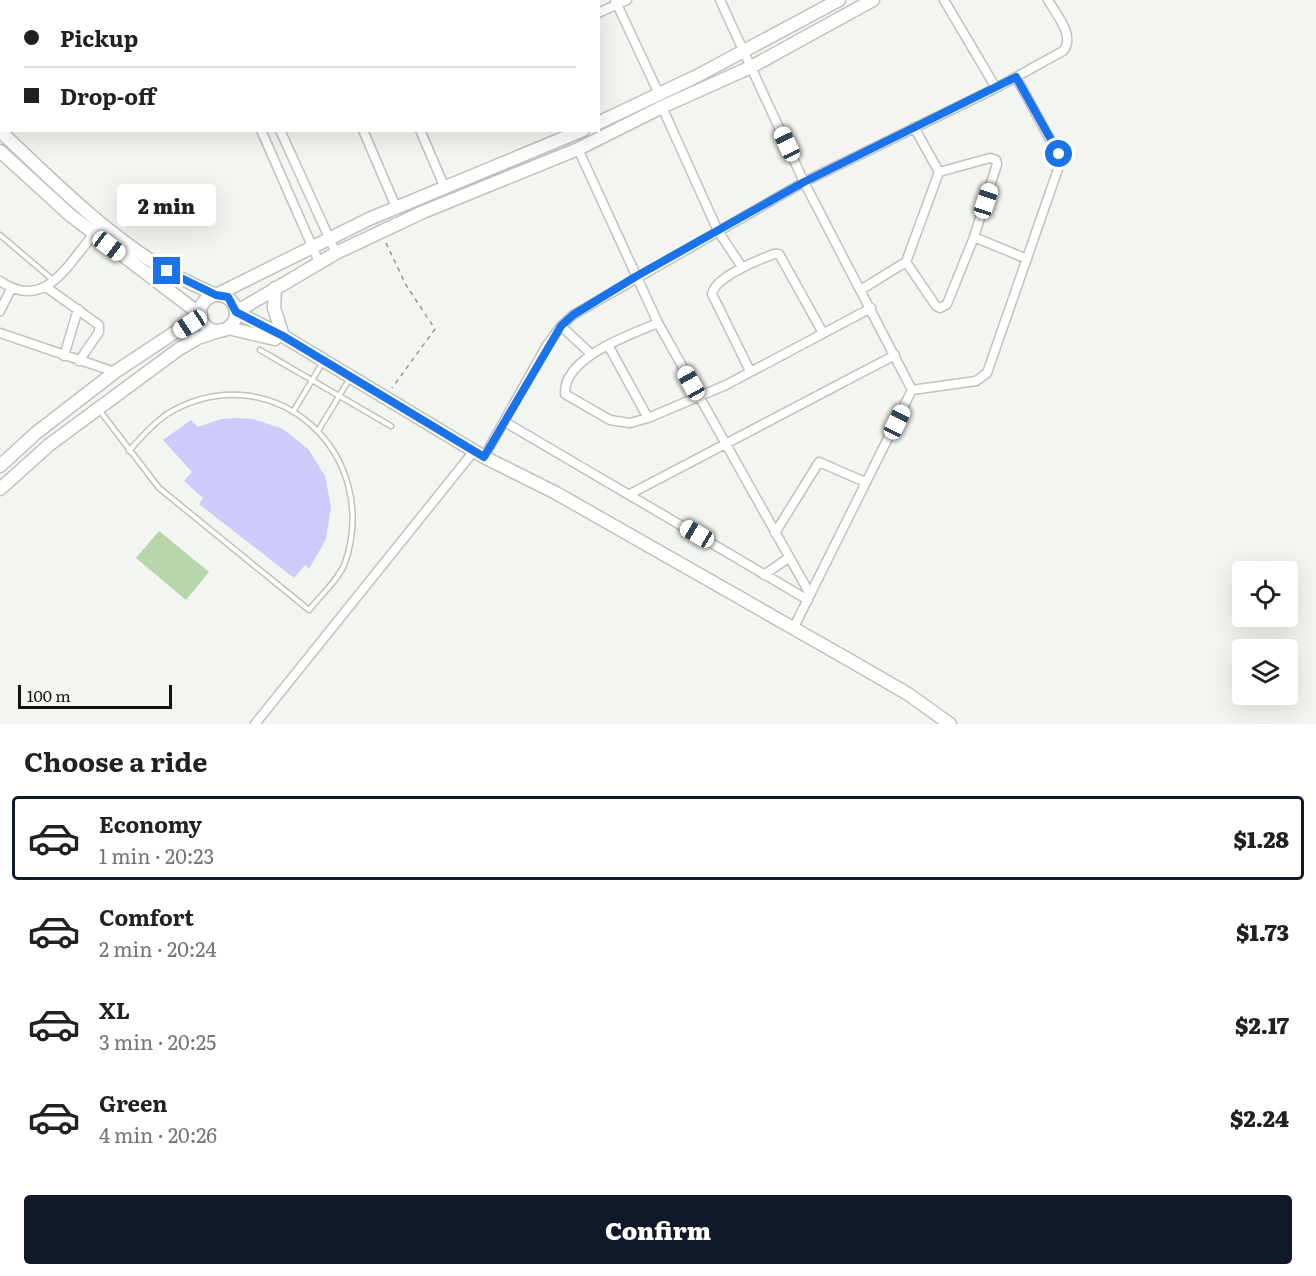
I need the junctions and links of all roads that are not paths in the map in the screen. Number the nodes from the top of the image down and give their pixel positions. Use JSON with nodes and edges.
{"nodes":[{"id":1,"x":627,"y":0,"type":"edge"},
{"id":2,"x":720,"y":0,"type":"edge"},
{"id":3,"x":839,"y":0,"type":"edge"},
{"id":4,"x":873,"y":0,"type":"edge"},
{"id":5,"x":944,"y":0,"type":"edge"},
{"id":6,"x":1048,"y":0,"type":"edge"},
{"id":7,"x":616,"y":3,"type":"edge"},
{"id":8,"x":600,"y":12,"type":"edge"},
{"id":9,"x":744,"y":50,"type":"junction"},
{"id":10,"x":751,"y":67,"type":"junction"},
{"id":11,"x":1016,"y":77,"type":"junction"},
{"id":12,"x":996,"y":88,"type":"junction"},
{"id":13,"x":659,"y":94,"type":"junction"},
{"id":14,"x":662,"y":107,"type":"junction"},
{"id":15,"x":600,"y":122,"type":"edge"},
{"id":16,"x":914,"y":127,"type":"junction"},
{"id":17,"x":1,"y":132,"type":"edge"},
{"id":18,"x":262,"y":132,"type":"edge"},
{"id":19,"x":281,"y":132,"type":"edge"},
{"id":20,"x":364,"y":132,"type":"edge"},
{"id":21,"x":421,"y":132,"type":"edge"},
{"id":22,"x":568,"y":134,"type":"edge"},
{"id":23,"x":578,"y":149,"type":"junction"},
{"id":24,"x":0,"y":151,"type":"edge"},
{"id":25,"x":939,"y":172,"type":"junction"},
{"id":26,"x":804,"y":182,"type":"junction"},
{"id":27,"x":445,"y":188,"type":"junction"},
{"id":28,"x":396,"y":207,"type":"junction"},
{"id":29,"x":718,"y":231,"type":"junction"},
{"id":30,"x":94,"y":234,"type":"junction"},
{"id":31,"x":0,"y":235,"type":"edge"},
{"id":32,"x":329,"y":237,"type":"junction"},
{"id":33,"x":974,"y":237,"type":"junction"},
{"id":34,"x":312,"y":246,"type":"junction"},
{"id":35,"x":336,"y":253,"type":"junction"},
{"id":36,"x":1027,"y":259,"type":"junction"},
{"id":37,"x":319,"y":262,"type":"junction"},
{"id":38,"x":906,"y":262,"type":"junction"},
{"id":39,"x":742,"y":267,"type":"junction"},
{"id":40,"x":635,"y":277,"type":"junction"},
{"id":41,"x":54,"y":280,"type":"junction"},
{"id":42,"x":0,"y":281,"type":"edge"},
{"id":43,"x":46,"y":287,"type":"junction"},
{"id":44,"x":275,"y":288,"type":"junction"},
{"id":45,"x":11,"y":289,"type":"junction"},
{"id":46,"x":862,"y":289,"type":"junction"},
{"id":47,"x":216,"y":295,"type":"junction"},
{"id":48,"x":872,"y":308,"type":"junction"},
{"id":49,"x":78,"y":309,"type":"junction"},
{"id":50,"x":0,"y":311,"type":"edge"},
{"id":51,"x":236,"y":312,"type":"junction"},
{"id":52,"x":201,"y":315,"type":"junction"},
{"id":53,"x":658,"y":323,"type":"junction"},
{"id":54,"x":561,"y":326,"type":"junction"},
{"id":55,"x":225,"y":329,"type":"junction"},
{"id":56,"x":0,"y":333,"type":"edge"},
{"id":57,"x":823,"y":333,"type":"junction"},
{"id":58,"x":283,"y":336,"type":"junction"},
{"id":59,"x":608,"y":345,"type":"junction"},
{"id":60,"x":302,"y":349,"type":"junction"},
{"id":61,"x":260,"y":350,"type":"dead end"},
{"id":62,"x":591,"y":353,"type":"junction"},
{"id":63,"x":895,"y":355,"type":"junction"},
{"id":64,"x":64,"y":356,"type":"junction"},
{"id":65,"x":79,"y":361,"type":"junction"},
{"id":66,"x":324,"y":362,"type":"junction"},
{"id":67,"x":750,"y":370,"type":"junction"},
{"id":68,"x":115,"y":372,"type":"junction"},
{"id":69,"x":350,"y":378,"type":"junction"},
{"id":70,"x":312,"y":380,"type":"junction"},
{"id":71,"x":912,"y":390,"type":"junction"},
{"id":72,"x":339,"y":395,"type":"junction"},
{"id":73,"x":698,"y":398,"type":"junction"},
{"id":74,"x":98,"y":409,"type":"junction"},
{"id":75,"x":293,"y":412,"type":"junction"},
{"id":76,"x":648,"y":418,"type":"junction"},
{"id":77,"x":505,"y":422,"type":"junction"},
{"id":78,"x":391,"y":426,"type":"dead end"},
{"id":79,"x":318,"y":431,"type":"junction"},
{"id":80,"x":725,"y":444,"type":"junction"},
{"id":81,"x":129,"y":451,"type":"junction"},
{"id":82,"x":479,"y":454,"type":"junction"},
{"id":83,"x":0,"y":466,"type":"edge"},
{"id":84,"x":865,"y":482,"type":"junction"},
{"id":85,"x":0,"y":489,"type":"edge"},
{"id":86,"x":630,"y":494,"type":"junction"},
{"id":87,"x":775,"y":533,"type":"junction"},
{"id":88,"x":788,"y":558,"type":"junction"},
{"id":89,"x":764,"y":575,"type":"junction"},
{"id":90,"x":809,"y":597,"type":"junction"},
{"id":91,"x":793,"y":629,"type":"junction"},
{"id":92,"x":255,"y":724,"type":"edge"},
{"id":93,"x":950,"y":724,"type":"edge"}],
"edges":[{"from":1,"to":7,"type":"street"},
{"from":2,"to":9,"type":"street"},
{"from":3,"to":9,"type":"street"},
{"from":4,"to":10,"type":"street"},
{"from":5,"to":12,"type":"street"},
{"from":6,"to":11,"type":"street"},
{"from":7,"to":8,"type":"street"},
{"from":7,"to":13,"type":"street"},
{"from":9,"to":10,"type":"street"},
{"from":9,"to":13,"type":"street"},
{"from":10,"to":14,"type":"street"},
{"from":10,"to":26,"type":"street"},
{"from":11,"to":12,"type":"street"},
{"from":11,"to":36,"type":"street"},
{"from":12,"to":16,"type":"street"},
{"from":13,"to":15,"type":"street"},
{"from":14,"to":23,"type":"street"},
{"from":14,"to":29,"type":"street"},
{"from":16,"to":25,"type":"street"},
{"from":16,"to":26,"type":"street"},
{"from":17,"to":47,"type":"street"},
{"from":18,"to":34,"type":"street"},
{"from":19,"to":32,"type":"street"},
{"from":20,"to":28,"type":"street"},
{"from":21,"to":27,"type":"street"},
{"from":22,"to":27,"type":"street"},
{"from":23,"to":35,"type":"street"},
{"from":23,"to":40,"type":"street"},
{"from":24,"to":30,"type":"street"},
{"from":25,"to":33,"type":"street"},
{"from":25,"to":38,"type":"street"},
{"from":26,"to":29,"type":"street"},
{"from":26,"to":46,"type":"street"},
{"from":27,"to":28,"type":"street"},
{"from":28,"to":32,"type":"street"},
{"from":29,"to":39,"type":"street"},
{"from":29,"to":40,"type":"street"},
{"from":30,"to":41,"type":"street"},
{"from":30,"to":52,"type":"street"},
{"from":31,"to":41,"type":"lane"},
{"from":32,"to":34,"type":"street"},
{"from":32,"to":35,"type":"street"},
{"from":33,"to":36,"type":"street"},
{"from":33,"to":38,"type":"street"},
{"from":34,"to":37,"type":"street"},
{"from":34,"to":47,"type":"street"},
{"from":35,"to":37,"type":"street"},
{"from":36,"to":71,"type":"street"},
{"from":37,"to":44,"type":"street"},
{"from":38,"to":46,"type":"street"},
{"from":39,"to":57,"type":"street"},
{"from":39,"to":67,"type":"street"},
{"from":40,"to":53,"type":"street"},
{"from":40,"to":54,"type":"street"},
{"from":41,"to":43,"type":"street"},
{"from":42,"to":45,"type":"street"},
{"from":43,"to":45,"type":"street"},
{"from":43,"to":49,"type":"street"},
{"from":44,"to":51,"type":"street"},
{"from":44,"to":58,"type":"street"},
{"from":45,"to":50,"type":"street"},
{"from":46,"to":48,"type":"street"},
{"from":47,"to":51,"type":"street"},
{"from":47,"to":52,"type":"street"},
{"from":48,"to":57,"type":"street"},
{"from":48,"to":63,"type":"street"},
{"from":49,"to":64,"type":"street"},
{"from":49,"to":65,"type":"street"},
{"from":51,"to":55,"type":"street"},
{"from":51,"to":58,"type":"street"},
{"from":52,"to":55,"type":"street"},
{"from":52,"to":68,"type":"street"},
{"from":53,"to":59,"type":"street"},
{"from":53,"to":73,"type":"street"},
{"from":54,"to":62,"type":"street"},
{"from":54,"to":77,"type":"street"},
{"from":55,"to":60,"type":"street"},
{"from":55,"to":74,"type":"street"},
{"from":56,"to":64,"type":"street"},
{"from":57,"to":67,"type":"street"},
{"from":58,"to":60,"type":"street"},
{"from":59,"to":62,"type":"street"},
{"from":59,"to":76,"type":"street"},
{"from":60,"to":66,"type":"street"},
{"from":61,"to":70,"type":"lane"},
{"from":62,"to":76,"type":"street"},
{"from":63,"to":71,"type":"street"},
{"from":63,"to":80,"type":"street"},
{"from":64,"to":65,"type":"street"},
{"from":65,"to":68,"type":"street"},
{"from":66,"to":69,"type":"street"},
{"from":66,"to":70,"type":"lane"},
{"from":67,"to":73,"type":"street"},
{"from":68,"to":83,"type":"street"},
{"from":69,"to":72,"type":"lane"},
{"from":69,"to":82,"type":"street"},
{"from":70,"to":72,"type":"lane"},
{"from":70,"to":75,"type":"lane"},
{"from":71,"to":84,"type":"street"},
{"from":72,"to":78,"type":"lane"},
{"from":72,"to":79,"type":"lane"},
{"from":73,"to":76,"type":"street"},
{"from":73,"to":80,"type":"street"},
{"from":74,"to":81,"type":"lane"},
{"from":74,"to":85,"type":"street"},
{"from":75,"to":79,"type":"lane"},
{"from":75,"to":81,"type":"lane"},
{"from":77,"to":82,"type":"street"},
{"from":77,"to":86,"type":"street"},
{"from":79,"to":81,"type":"lane"},
{"from":80,"to":86,"type":"street"},
{"from":80,"to":87,"type":"street"},
{"from":82,"to":91,"type":"street"},
{"from":82,"to":92,"type":"street"},
{"from":84,"to":87,"type":"street"},
{"from":84,"to":90,"type":"street"},
{"from":86,"to":89,"type":"street"},
{"from":87,"to":88,"type":"street"},
{"from":88,"to":89,"type":"street"},
{"from":88,"to":90,"type":"street"},
{"from":89,"to":90,"type":"street"},
{"from":90,"to":91,"type":"street"},
{"from":91,"to":93,"type":"street"}]}
